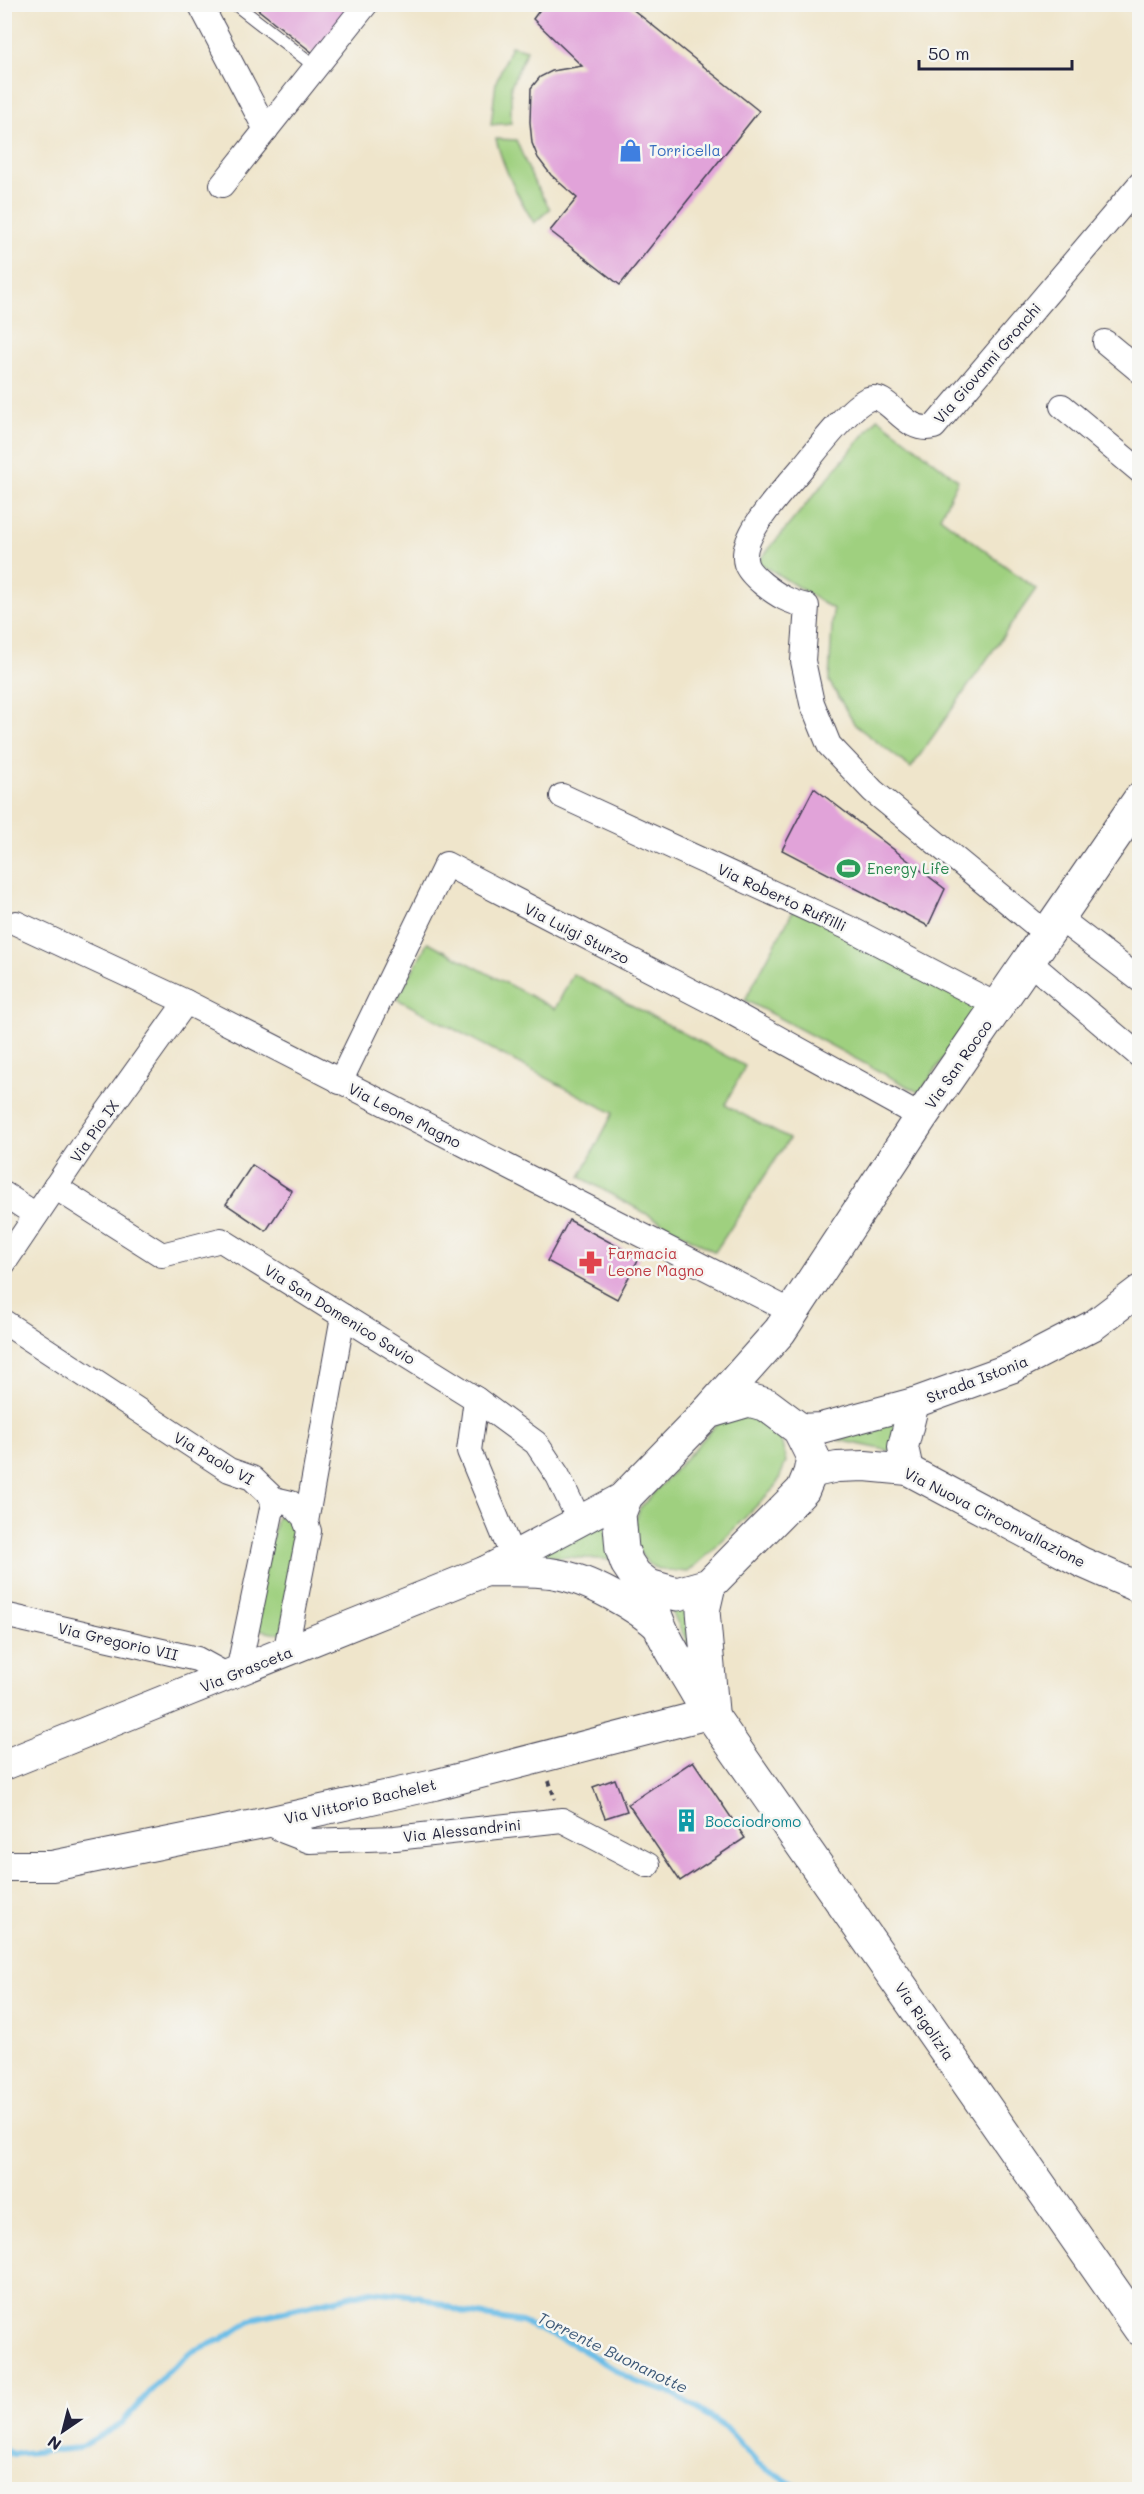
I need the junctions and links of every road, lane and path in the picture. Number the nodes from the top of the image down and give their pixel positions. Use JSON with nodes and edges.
{"nodes":[{"id":1,"x":200,"y":4,"type":"edge"},
{"id":2,"x":236,"y":4,"type":"edge"},
{"id":3,"x":366,"y":4,"type":"edge"},
{"id":4,"x":316,"y":67,"type":"junction"},
{"id":5,"x":266,"y":130,"type":"junction"},
{"id":6,"x":1140,"y":184,"type":"edge"},
{"id":7,"x":222,"y":185,"type":"dead end"},
{"id":8,"x":1105,"y":342,"type":"dead end"},
{"id":9,"x":1140,"y":371,"type":"edge"},
{"id":10,"x":1062,"y":406,"type":"dead end"},
{"id":11,"x":1140,"y":471,"type":"edge"},
{"id":12,"x":562,"y":796,"type":"dead end"},
{"id":13,"x":1140,"y":799,"type":"edge"},
{"id":14,"x":16,"y":923,"type":"dead end"},
{"id":15,"x":1053,"y":926,"type":"junction"},
{"id":16,"x":1028,"y":962,"type":"junction"},
{"id":17,"x":1140,"y":980,"type":"edge"},
{"id":18,"x":186,"y":1002,"type":"junction"},
{"id":19,"x":998,"y":1006,"type":"junction"},
{"id":20,"x":1140,"y":1056,"type":"edge"},
{"id":21,"x":340,"y":1082,"type":"junction"},
{"id":22,"x":921,"y":1117,"type":"junction"},
{"id":23,"x":56,"y":1187,"type":"junction"},
{"id":24,"x":4,"y":1194,"type":"edge"},
{"id":25,"x":36,"y":1215,"type":"junction"},
{"id":26,"x":4,"y":1263,"type":"edge"},
{"id":27,"x":1140,"y":1290,"type":"edge"},
{"id":28,"x":343,"y":1316,"type":"junction"},
{"id":29,"x":4,"y":1322,"type":"edge"},
{"id":30,"x":786,"y":1322,"type":"junction"},
{"id":31,"x":476,"y":1399,"type":"junction"},
{"id":32,"x":914,"y":1403,"type":"junction"},
{"id":33,"x":767,"y":1405,"type":"junction"},
{"id":34,"x":708,"y":1412,"type":"junction"},
{"id":35,"x":799,"y":1429,"type":"junction"},
{"id":36,"x":908,"y":1470,"type":"junction"},
{"id":37,"x":810,"y":1473,"type":"junction"},
{"id":38,"x":626,"y":1496,"type":"junction"},
{"id":39,"x":274,"y":1498,"type":"junction"},
{"id":40,"x":306,"y":1522,"type":"junction"},
{"id":41,"x":580,"y":1522,"type":"junction"},
{"id":42,"x":512,"y":1555,"type":"junction"},
{"id":43,"x":486,"y":1571,"type":"junction"},
{"id":44,"x":542,"y":1572,"type":"junction"},
{"id":45,"x":642,"y":1581,"type":"junction"},
{"id":46,"x":709,"y":1585,"type":"junction"},
{"id":47,"x":1140,"y":1588,"type":"edge"},
{"id":48,"x":4,"y":1615,"type":"edge"},
{"id":49,"x":661,"y":1629,"type":"junction"},
{"id":50,"x":285,"y":1653,"type":"junction"},
{"id":51,"x":233,"y":1674,"type":"junction"},
{"id":52,"x":712,"y":1713,"type":"junction"},
{"id":53,"x":542,"y":1758,"type":"junction"},
{"id":54,"x":4,"y":1765,"type":"edge"},
{"id":55,"x":562,"y":1820,"type":"junction"},
{"id":56,"x":268,"y":1822,"type":"junction"},
{"id":57,"x":648,"y":1865,"type":"dead end"},
{"id":58,"x":4,"y":1866,"type":"edge"},
{"id":59,"x":1140,"y":2329,"type":"edge"}],
"edges":[{"from":1,"to":5,"type":"street"},
{"from":2,"to":4,"type":"lane"},
{"from":3,"to":4,"type":"street"},
{"from":4,"to":5,"type":"street"},
{"from":5,"to":7,"type":"street"},
{"from":6,"to":15,"type":"street","name":"Via Giovanni Gronchi"},
{"from":8,"to":9,"type":"street"},
{"from":10,"to":11,"type":"street"},
{"from":12,"to":19,"type":"street","name":"Via Roberto Ruffilli"},
{"from":13,"to":15,"type":"main road","name":"Via San Rocco"},
{"from":14,"to":18,"type":"street","name":"Via Leone Magno"},
{"from":15,"to":16,"type":"main road","name":"Via San Rocco"},
{"from":15,"to":17,"type":"street"},
{"from":16,"to":19,"type":"main road","name":"Via San Rocco"},
{"from":16,"to":20,"type":"street"},
{"from":18,"to":21,"type":"street","name":"Via Leone Magno"},
{"from":18,"to":23,"type":"street","name":"Via Pio IX"},
{"from":19,"to":22,"type":"main road","name":"Via San Rocco"},
{"from":21,"to":22,"type":"street","name":"Via Luigi Sturzo"},
{"from":21,"to":30,"type":"street","name":"Via Leone Magno"},
{"from":22,"to":30,"type":"main road","name":"Via San Rocco"},
{"from":23,"to":25,"type":"street","name":"Via Pio IX"},
{"from":23,"to":28,"type":"street","name":"Via San Domenico Savio"},
{"from":24,"to":25,"type":"street"},
{"from":25,"to":26,"type":"street","name":"Via Pio IX"},
{"from":27,"to":32,"type":"street","name":"Strada Istonia"},
{"from":28,"to":31,"type":"street","name":"Via San Domenico Savio"},
{"from":28,"to":40,"type":"street"},
{"from":29,"to":39,"type":"street","name":"Via Paolo VI"},
{"from":30,"to":33,"type":"main road"},
{"from":30,"to":34,"type":"main road"},
{"from":31,"to":41,"type":"street","name":"Via San Domenico Savio"},
{"from":31,"to":42,"type":"street"},
{"from":32,"to":35,"type":"street","name":"Strada Istonia"},
{"from":32,"to":36,"type":"street"},
{"from":33,"to":34,"type":"main road"},
{"from":33,"to":35,"type":"main road"},
{"from":34,"to":38,"type":"main road"},
{"from":35,"to":37,"type":"main road"},
{"from":36,"to":37,"type":"street","name":"Via Nuova Circonvallazione"},
{"from":36,"to":47,"type":"street","name":"Via Nuova Circonvallazione"},
{"from":37,"to":46,"type":"main road"},
{"from":38,"to":41,"type":"street"},
{"from":38,"to":45,"type":"main road"},
{"from":39,"to":40,"type":"street","name":"Via Paolo VI"},
{"from":39,"to":51,"type":"street"},
{"from":40,"to":50,"type":"street"},
{"from":41,"to":42,"type":"street"},
{"from":42,"to":43,"type":"street"},
{"from":43,"to":44,"type":"street"},
{"from":43,"to":50,"type":"street","name":"Via Grasceta"},
{"from":44,"to":45,"type":"street"},
{"from":44,"to":49,"type":"street"},
{"from":45,"to":46,"type":"main road"},
{"from":45,"to":49,"type":"main road","name":"Via Rigolizia"},
{"from":46,"to":52,"type":"main road"},
{"from":48,"to":51,"type":"street","name":"Via Gregorio VII"},
{"from":49,"to":52,"type":"main road","name":"Via Rigolizia"},
{"from":50,"to":51,"type":"street","name":"Via Grasceta"},
{"from":51,"to":54,"type":"street","name":"Via Grasceta"},
{"from":52,"to":53,"type":"street","name":"Via Vittorio Bachelet"},
{"from":52,"to":59,"type":"main road","name":"Via Rigolizia"},
{"from":53,"to":55,"type":"path"},
{"from":53,"to":56,"type":"street","name":"Via Vittorio Bachelet"},
{"from":55,"to":56,"type":"street","name":"Via Alessandrini"},
{"from":55,"to":57,"type":"street"},
{"from":56,"to":58,"type":"street","name":"Via Vittorio Bachelet"}]}
